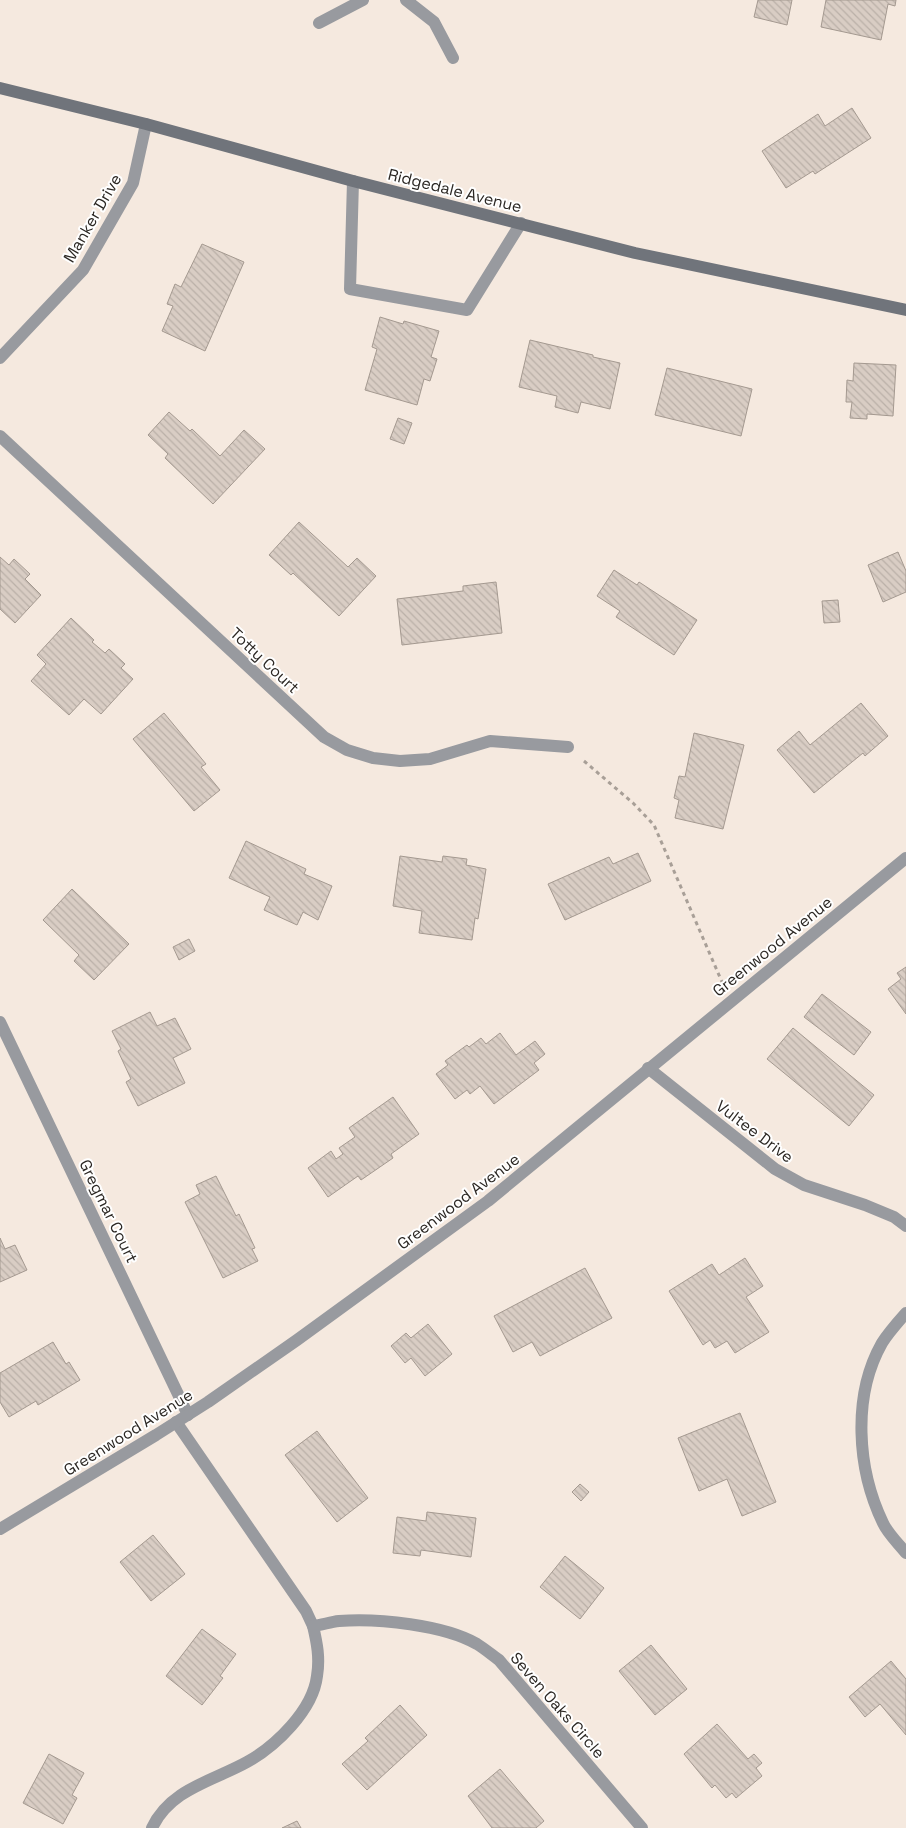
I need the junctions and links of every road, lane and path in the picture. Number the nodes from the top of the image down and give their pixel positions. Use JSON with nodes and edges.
{"nodes":[{"id":1,"x":363,"y":0,"type":"edge"},
{"id":2,"x":406,"y":0,"type":"edge"},
{"id":3,"x":319,"y":23,"type":"dead end"},
{"id":4,"x":453,"y":58,"type":"dead end"},
{"id":5,"x":0,"y":88,"type":"edge"},
{"id":6,"x":146,"y":124,"type":"junction"},
{"id":7,"x":353,"y":181,"type":"junction"},
{"id":8,"x":521,"y":223,"type":"junction"},
{"id":9,"x":906,"y":310,"type":"edge"},
{"id":10,"x":0,"y":358,"type":"edge"},
{"id":11,"x":0,"y":436,"type":"edge"},
{"id":12,"x":568,"y":747,"type":"joint"},
{"id":13,"x":906,"y":858,"type":"edge"},
{"id":14,"x":730,"y":1001,"type":"junction"},
{"id":15,"x":0,"y":1022,"type":"edge"},
{"id":16,"x":648,"y":1068,"type":"junction"},
{"id":17,"x":906,"y":1226,"type":"edge"},
{"id":18,"x":906,"y":1313,"type":"edge"},
{"id":19,"x":188,"y":1415,"type":"junction"},
{"id":20,"x":176,"y":1422,"type":"junction"},
{"id":21,"x":0,"y":1528,"type":"edge"},
{"id":22,"x":906,"y":1553,"type":"edge"},
{"id":23,"x":313,"y":1626,"type":"junction"},
{"id":24,"x":152,"y":1828,"type":"edge"},
{"id":25,"x":642,"y":1828,"type":"edge"}],
"edges":[{"from":1,"to":3,"type":"street"},
{"from":2,"to":4,"type":"street"},
{"from":5,"to":6,"type":"main road","name":"Ridgedale Avenue"},
{"from":6,"to":7,"type":"main road","name":"Ridgedale Avenue"},
{"from":6,"to":10,"type":"street","name":"Manker Drive"},
{"from":7,"to":8,"type":"main road","name":"Ridgedale Avenue"},
{"from":7,"to":8,"type":"street"},
{"from":8,"to":9,"type":"main road","name":"Ridgedale Avenue"},
{"from":11,"to":12,"type":"street","name":"Totty Court"},
{"from":12,"to":14,"type":"path"},
{"from":13,"to":14,"type":"street","name":"Greenwood Avenue"},
{"from":14,"to":16,"type":"street","name":"Greenwood Avenue"},
{"from":15,"to":19,"type":"street","name":"Gregmar Court"},
{"from":16,"to":17,"type":"street","name":"Vultee Drive"},
{"from":16,"to":19,"type":"street","name":"Greenwood Avenue"},
{"from":18,"to":22,"type":"street"},
{"from":19,"to":20,"type":"street","name":"Greenwood Avenue"},
{"from":20,"to":21,"type":"street","name":"Greenwood Avenue"},
{"from":20,"to":23,"type":"street"},
{"from":23,"to":24,"type":"street"},
{"from":23,"to":25,"type":"street","name":"Seven Oaks Circle"}]}
